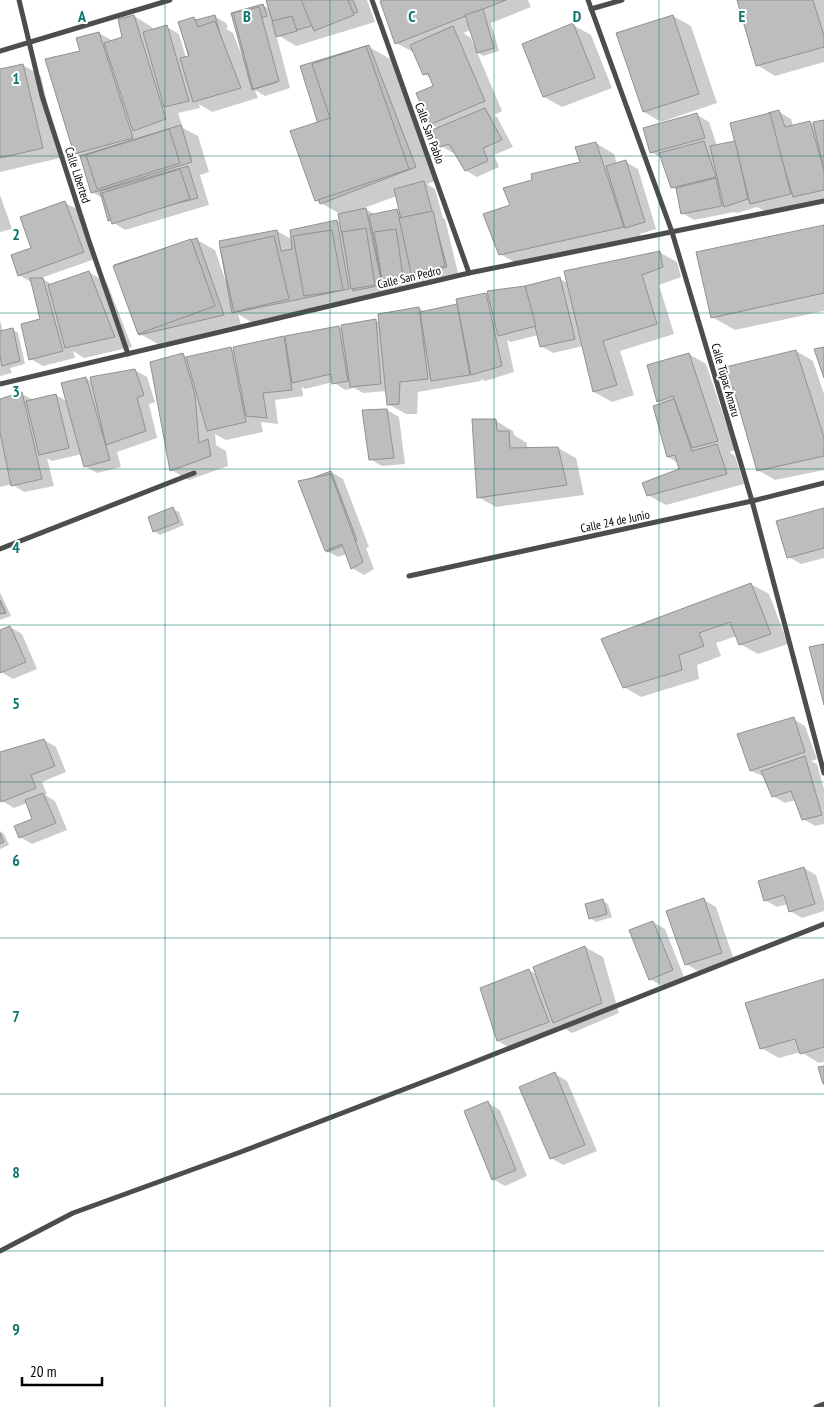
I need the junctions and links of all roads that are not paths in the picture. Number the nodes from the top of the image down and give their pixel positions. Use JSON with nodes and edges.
{"nodes":[{"id":1,"x":19,"y":0,"type":"edge"},
{"id":2,"x":170,"y":0,"type":"edge"},
{"id":3,"x":372,"y":0,"type":"edge"},
{"id":4,"x":588,"y":0,"type":"edge"},
{"id":5,"x":622,"y":0,"type":"edge"},
{"id":6,"x":591,"y":9,"type":"junction"},
{"id":7,"x":30,"y":43,"type":"junction"},
{"id":8,"x":0,"y":51,"type":"edge"},
{"id":9,"x":824,"y":201,"type":"edge"},
{"id":10,"x":672,"y":232,"type":"junction"},
{"id":11,"x":469,"y":274,"type":"junction"},
{"id":12,"x":128,"y":354,"type":"junction"},
{"id":13,"x":0,"y":384,"type":"edge"},
{"id":14,"x":194,"y":473,"type":"dead end"},
{"id":15,"x":824,"y":483,"type":"edge"},
{"id":16,"x":752,"y":501,"type":"junction"},
{"id":17,"x":0,"y":549,"type":"edge"},
{"id":18,"x":409,"y":576,"type":"dead end"},
{"id":19,"x":824,"y":773,"type":"edge"},
{"id":20,"x":824,"y":924,"type":"edge"},
{"id":21,"x":0,"y":1251,"type":"edge"},
{"id":22,"x":824,"y":1404,"type":"edge"},
{"id":23,"x":816,"y":1407,"type":"edge"}],
"edges":[{"from":1,"to":7,"type":"street","name":"Calle Liberted"},
{"from":2,"to":7,"type":"street"},
{"from":3,"to":11,"type":"street","name":"Calle San Pablo"},
{"from":4,"to":6,"type":"street","name":"Calle Túpac Amaru"},
{"from":5,"to":6,"type":"street"},
{"from":6,"to":10,"type":"street","name":"Calle Túpac Amaru"},
{"from":7,"to":8,"type":"street"},
{"from":7,"to":12,"type":"street","name":"Calle Liberted"},
{"from":9,"to":10,"type":"street","name":"Calle San Pedro"},
{"from":10,"to":11,"type":"street","name":"Calle San Pedro"},
{"from":10,"to":16,"type":"street","name":"Calle Túpac Amaru"},
{"from":11,"to":12,"type":"street","name":"Calle San Pedro"},
{"from":12,"to":13,"type":"street","name":"Calle San Pedro"},
{"from":14,"to":17,"type":"street"},
{"from":15,"to":16,"type":"street","name":"Calle 24 de Junio"},
{"from":16,"to":18,"type":"street","name":"Calle 24 de Junio"},
{"from":16,"to":19,"type":"street","name":"Calle Túpac Amaru"},
{"from":20,"to":21,"type":"street"},
{"from":22,"to":23,"type":"street"}]}
